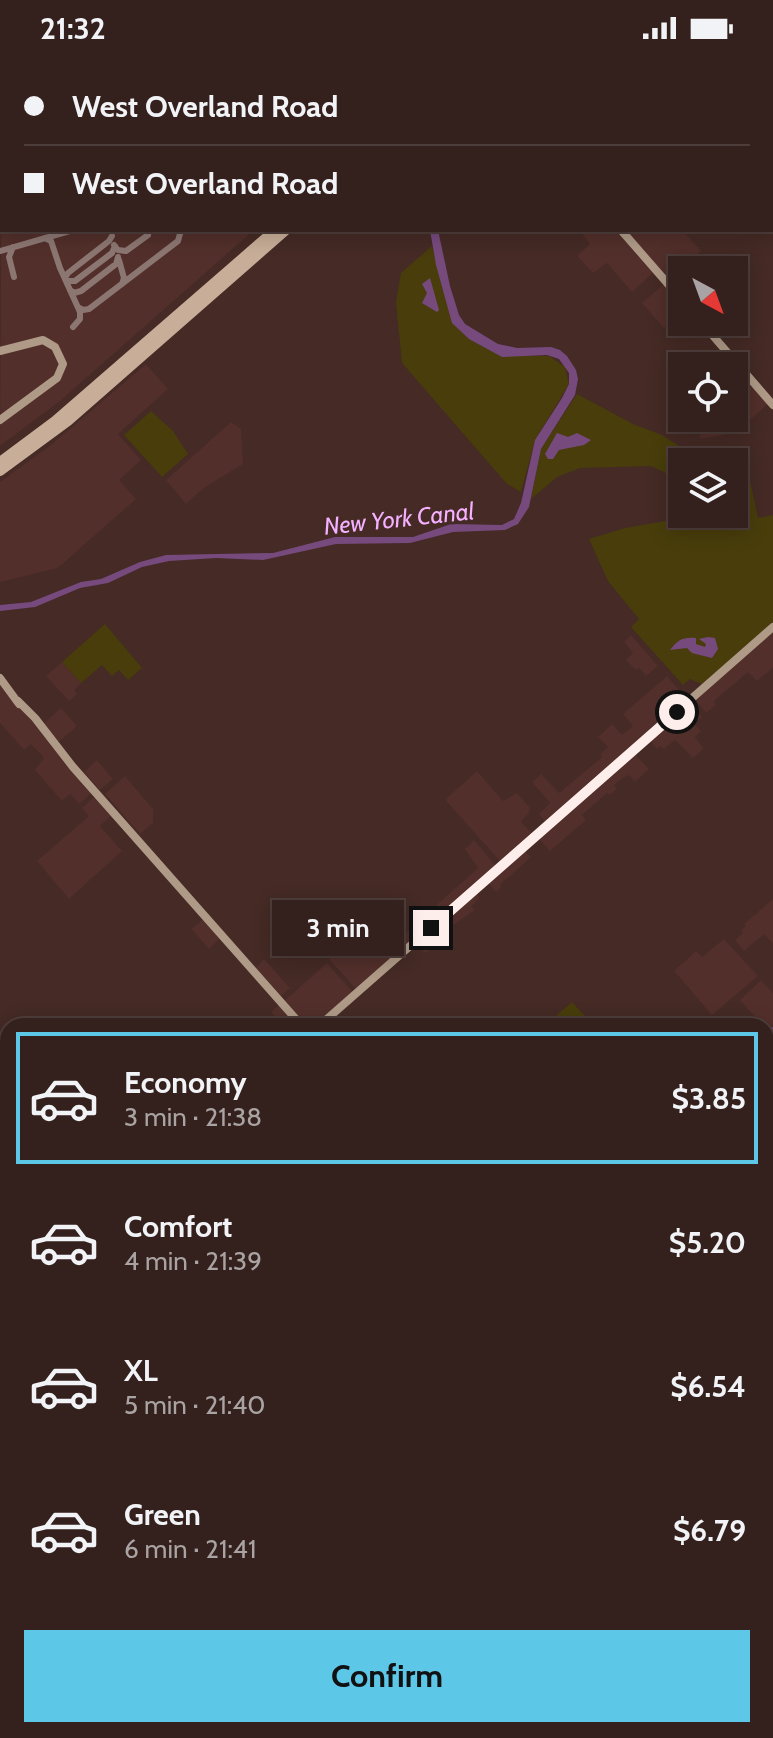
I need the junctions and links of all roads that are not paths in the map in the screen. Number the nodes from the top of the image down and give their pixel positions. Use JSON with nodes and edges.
{"nodes":[{"id":1,"x":273,"y":232,"type":"edge"},
{"id":2,"x":284,"y":232,"type":"edge"},
{"id":3,"x":623,"y":232,"type":"edge"},
{"id":4,"x":668,"y":284,"type":"edge"},
{"id":5,"x":713,"y":336,"type":"edge"},
{"id":6,"x":0,"y":352,"type":"edge"},
{"id":7,"x":99,"y":395,"type":"junction"},
{"id":8,"x":28,"y":398,"type":"junction"},
{"id":9,"x":773,"y":405,"type":"edge"},
{"id":10,"x":0,"y":420,"type":"edge"},
{"id":11,"x":0,"y":460,"type":"edge"},
{"id":12,"x":0,"y":471,"type":"edge"},
{"id":13,"x":0,"y":478,"type":"edge"},
{"id":14,"x":773,"y":627,"type":"edge"},
{"id":15,"x":0,"y":678,"type":"edge"},
{"id":16,"x":295,"y":1018,"type":"edge"},
{"id":17,"x":330,"y":1018,"type":"edge"}],
"edges":[{"from":1,"to":11,"type":"highway"},
{"from":2,"to":7,"type":"highway"},
{"from":3,"to":4,"type":"main road"},
{"from":5,"to":9,"type":"main road"},
{"from":6,"to":8,"type":"main road"},
{"from":6,"to":8,"type":"main road"},
{"from":7,"to":12,"type":"highway"},
{"from":7,"to":13,"type":"highway"},
{"from":8,"to":10,"type":"main road"},
{"from":14,"to":17,"type":"main road"},
{"from":15,"to":16,"type":"main road"}]}
